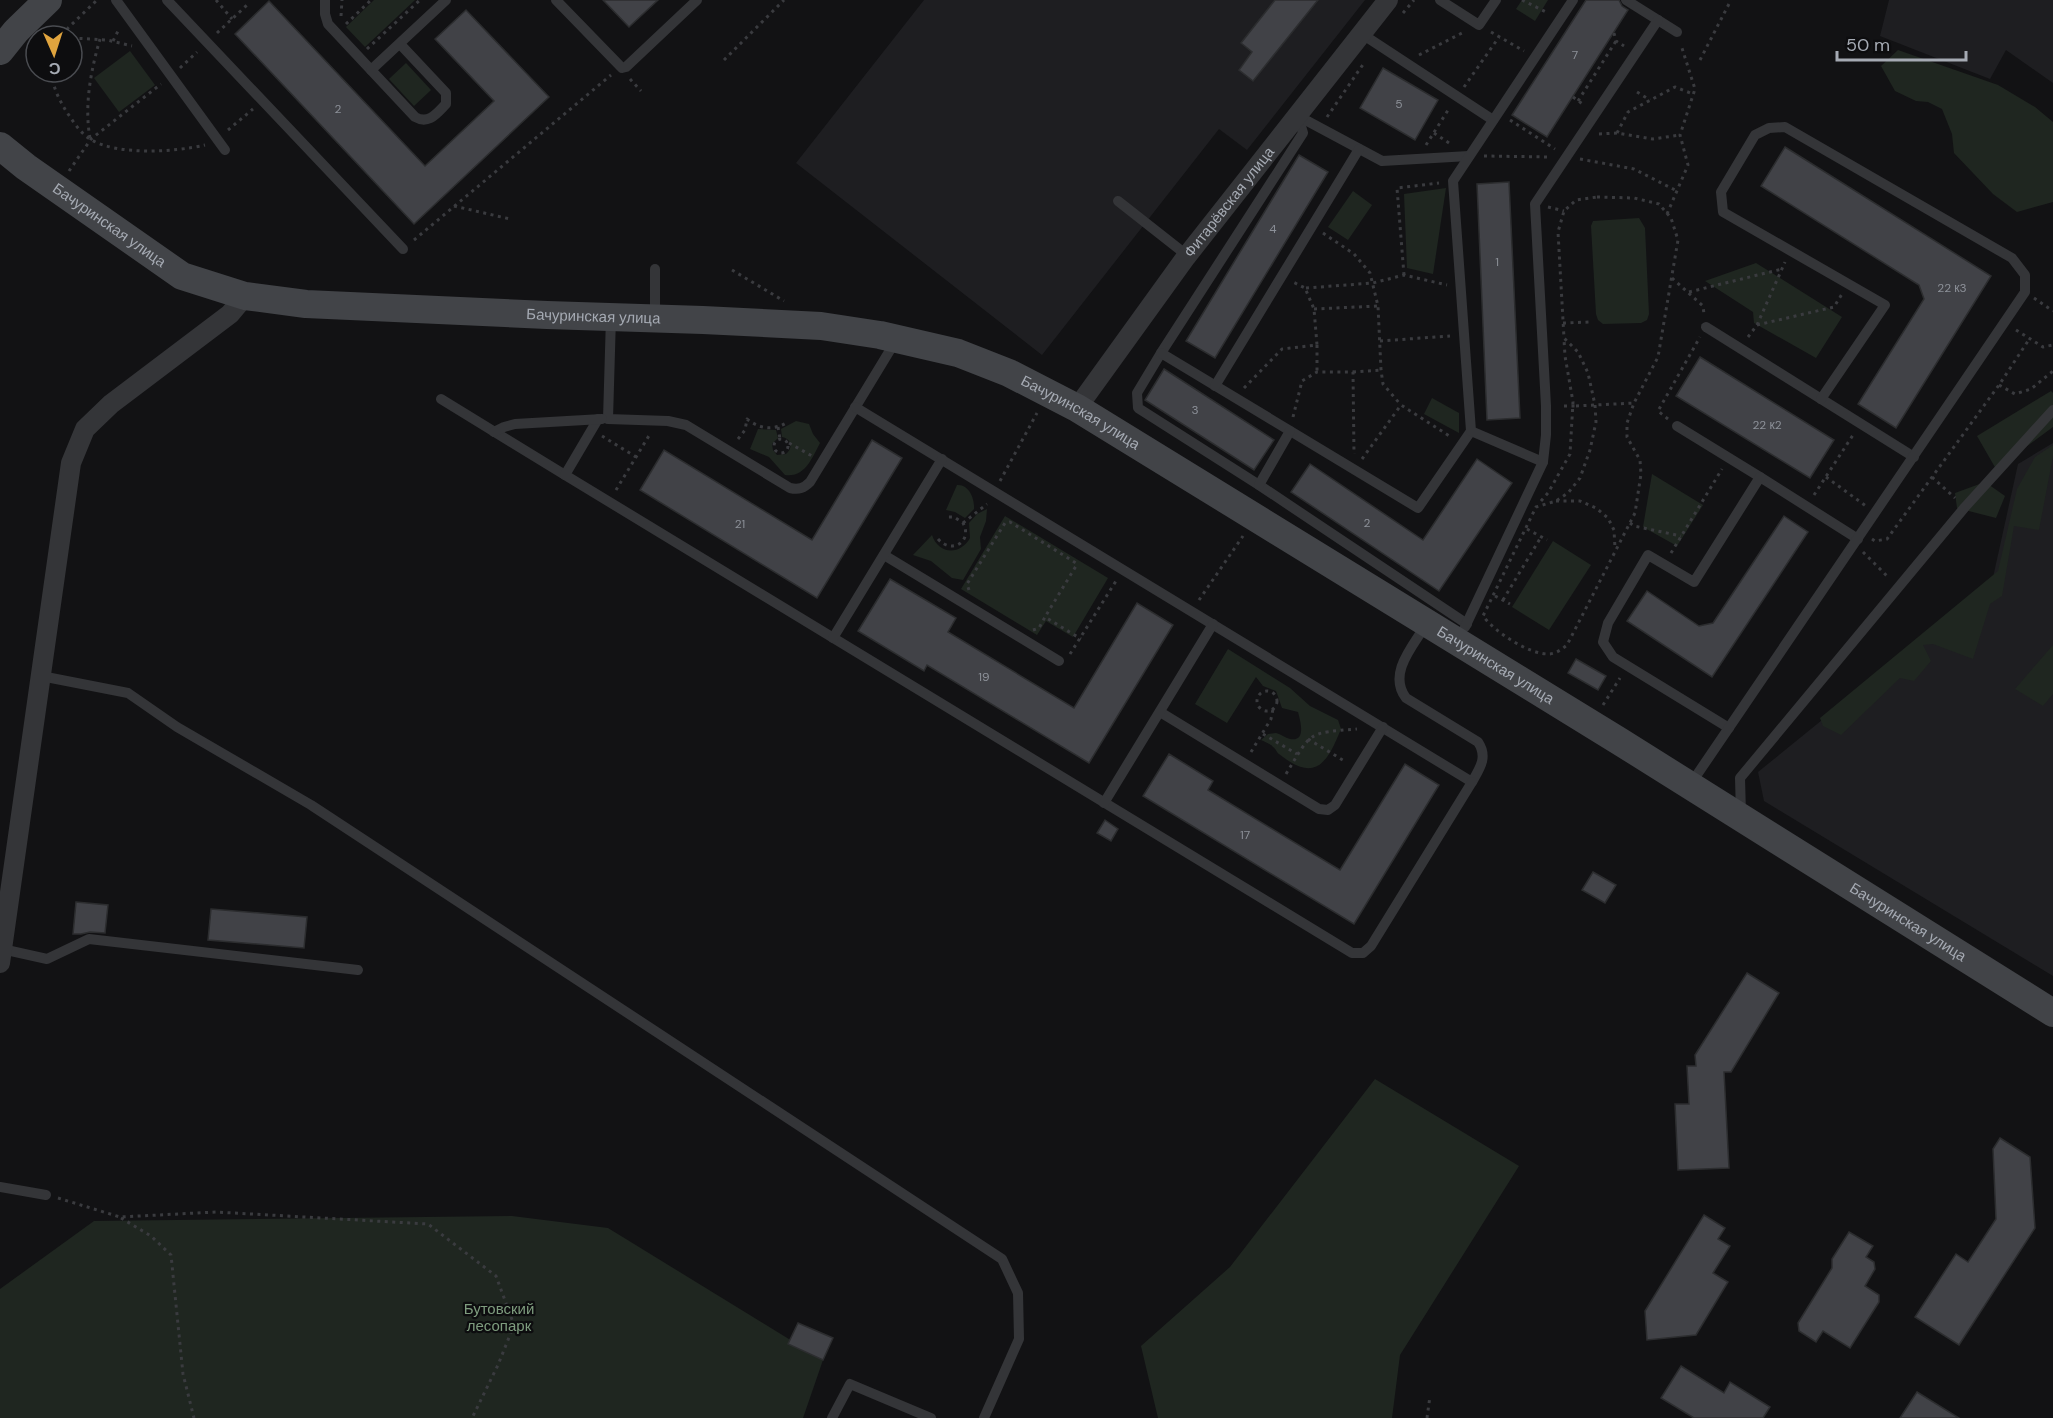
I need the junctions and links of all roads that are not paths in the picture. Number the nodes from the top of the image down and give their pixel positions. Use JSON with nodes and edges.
{"nodes":[{"id":1,"x":48,"y":0,"type":"edge"},
{"id":2,"x":116,"y":0,"type":"edge"},
{"id":3,"x":167,"y":0,"type":"edge"},
{"id":4,"x":325,"y":0,"type":"edge"},
{"id":5,"x":446,"y":0,"type":"edge"},
{"id":6,"x":556,"y":0,"type":"edge"},
{"id":7,"x":697,"y":0,"type":"edge"},
{"id":8,"x":1388,"y":0,"type":"edge"},
{"id":9,"x":1440,"y":0,"type":"edge"},
{"id":10,"x":1496,"y":0,"type":"edge"},
{"id":11,"x":1573,"y":0,"type":"edge"},
{"id":12,"x":1626,"y":0,"type":"edge"},
{"id":13,"x":1658,"y":20,"type":"junction"},
{"id":14,"x":1677,"y":32,"type":"road end"},
{"id":15,"x":1369,"y":39,"type":"junction"},
{"id":16,"x":400,"y":44,"type":"junction"},
{"id":17,"x":0,"y":51,"type":"edge"},
{"id":18,"x":371,"y":70,"type":"junction"},
{"id":19,"x":1298,"y":116,"type":"junction"},
{"id":20,"x":1496,"y":116,"type":"junction"},
{"id":21,"x":0,"y":146,"type":"edge"},
{"id":22,"x":1359,"y":149,"type":"junction"},
{"id":23,"x":225,"y":150,"type":"dead end"},
{"id":24,"x":1469,"y":156,"type":"junction"},
{"id":25,"x":1118,"y":201,"type":"dead end"},
{"id":26,"x":403,"y":249,"type":"road end"},
{"id":27,"x":1186,"y":257,"type":"junction"},
{"id":28,"x":656,"y":269,"type":"dead end"},
{"id":29,"x":245,"y":296,"type":"junction"},
{"id":30,"x":611,"y":317,"type":"junction"},
{"id":31,"x":655,"y":318,"type":"junction"},
{"id":32,"x":1706,"y":327,"type":"road end"},
{"id":33,"x":897,"y":339,"type":"junction"},
{"id":34,"x":1161,"y":353,"type":"junction"},
{"id":35,"x":1215,"y":386,"type":"junction"},
{"id":36,"x":441,"y":399,"type":"dead end"},
{"id":37,"x":1821,"y":399,"type":"junction"},
{"id":38,"x":855,"y":406,"type":"junction"},
{"id":39,"x":1077,"y":408,"type":"junction"},
{"id":40,"x":2053,"y":410,"type":"edge"},
{"id":41,"x":603,"y":419,"type":"junction"},
{"id":42,"x":1677,"y":426,"type":"road end"},
{"id":43,"x":1290,"y":431,"type":"junction"},
{"id":44,"x":1472,"y":431,"type":"junction"},
{"id":45,"x":494,"y":432,"type":"junction"},
{"id":46,"x":1914,"y":457,"type":"junction"},
{"id":47,"x":942,"y":459,"type":"junction"},
{"id":48,"x":1543,"y":462,"type":"junction"},
{"id":49,"x":565,"y":475,"type":"junction"},
{"id":50,"x":1760,"y":477,"type":"junction"},
{"id":51,"x":1259,"y":485,"type":"junction"},
{"id":52,"x":1861,"y":544,"type":"junction"},
{"id":53,"x":884,"y":555,"type":"junction"},
{"id":54,"x":1428,"y":623,"type":"junction"},
{"id":55,"x":1213,"y":624,"type":"junction"},
{"id":56,"x":1462,"y":632,"type":"junction"},
{"id":57,"x":833,"y":638,"type":"junction"},
{"id":58,"x":1059,"y":661,"type":"road end"},
{"id":59,"x":41,"y":676,"type":"junction"},
{"id":60,"x":1160,"y":712,"type":"junction"},
{"id":61,"x":1383,"y":727,"type":"junction"},
{"id":62,"x":1729,"y":728,"type":"junction"},
{"id":63,"x":1472,"y":782,"type":"junction"},
{"id":64,"x":1690,"y":785,"type":"junction"},
{"id":65,"x":1104,"y":803,"type":"junction"},
{"id":66,"x":1741,"y":817,"type":"junction"},
{"id":67,"x":1,"y":956,"type":"edge"},
{"id":68,"x":358,"y":970,"type":"dead end"},
{"id":69,"x":2053,"y":1013,"type":"edge"},
{"id":70,"x":0,"y":1187,"type":"edge"},
{"id":71,"x":46,"y":1195,"type":"road end"},
{"id":72,"x":832,"y":1418,"type":"edge"},
{"id":73,"x":931,"y":1418,"type":"edge"},
{"id":74,"x":984,"y":1418,"type":"edge"}],
"edges":[{"from":1,"to":17,"type":"street"},
{"from":2,"to":23,"type":"lane"},
{"from":3,"to":26,"type":"lane"},
{"from":4,"to":18,"type":"lane"},
{"from":5,"to":16,"type":"lane"},
{"from":6,"to":7,"type":"lane"},
{"from":8,"to":15,"type":"street","name":"Фитарёвская улица"},
{"from":9,"to":10,"type":"lane"},
{"from":11,"to":20,"type":"lane"},
{"from":12,"to":13,"type":"lane"},
{"from":13,"to":14,"type":"lane"},
{"from":13,"to":48,"type":"lane"},
{"from":15,"to":19,"type":"street","name":"Фитарёвская улица"},
{"from":15,"to":20,"type":"lane"},
{"from":16,"to":18,"type":"lane"},
{"from":16,"to":18,"type":"lane"},
{"from":19,"to":22,"type":"lane"},
{"from":19,"to":27,"type":"street","name":"Фитарёвская улица"},
{"from":19,"to":34,"type":"lane"},
{"from":20,"to":24,"type":"lane"},
{"from":21,"to":29,"type":"street","name":"Бачуринская улица"},
{"from":22,"to":24,"type":"lane"},
{"from":22,"to":35,"type":"lane"},
{"from":24,"to":44,"type":"lane"},
{"from":25,"to":27,"type":"lane"},
{"from":27,"to":39,"type":"street","name":"Фитарёвская улица"},
{"from":28,"to":31,"type":"lane"},
{"from":29,"to":30,"type":"street","name":"Бачуринская улица"},
{"from":29,"to":59,"type":"street"},
{"from":30,"to":31,"type":"street","name":"Бачуринская улица"},
{"from":30,"to":41,"type":"lane"},
{"from":31,"to":33,"type":"street","name":"Бачуринская улица"},
{"from":32,"to":37,"type":"lane"},
{"from":33,"to":38,"type":"lane"},
{"from":33,"to":39,"type":"street","name":"Бачуринская улица"},
{"from":34,"to":35,"type":"lane"},
{"from":34,"to":51,"type":"lane"},
{"from":35,"to":43,"type":"lane"},
{"from":36,"to":45,"type":"lane"},
{"from":37,"to":46,"type":"lane"},
{"from":37,"to":46,"type":"lane"},
{"from":38,"to":41,"type":"lane"},
{"from":38,"to":47,"type":"lane"},
{"from":39,"to":54,"type":"street","name":"Бачуринская улица"},
{"from":40,"to":66,"type":"lane"},
{"from":41,"to":45,"type":"lane"},
{"from":41,"to":49,"type":"lane"},
{"from":42,"to":50,"type":"lane"},
{"from":43,"to":44,"type":"lane"},
{"from":43,"to":51,"type":"lane"},
{"from":44,"to":48,"type":"lane"},
{"from":45,"to":49,"type":"lane"},
{"from":46,"to":52,"type":"lane"},
{"from":47,"to":53,"type":"lane"},
{"from":47,"to":55,"type":"lane"},
{"from":48,"to":56,"type":"lane"},
{"from":49,"to":57,"type":"lane"},
{"from":50,"to":52,"type":"lane"},
{"from":50,"to":62,"type":"lane"},
{"from":51,"to":56,"type":"lane"},
{"from":52,"to":62,"type":"lane"},
{"from":53,"to":57,"type":"lane"},
{"from":53,"to":58,"type":"lane"},
{"from":54,"to":56,"type":"street","name":"Бачуринская улица"},
{"from":54,"to":63,"type":"lane"},
{"from":55,"to":60,"type":"lane"},
{"from":55,"to":61,"type":"lane"},
{"from":56,"to":64,"type":"street","name":"Бачуринская улица"},
{"from":57,"to":65,"type":"lane"},
{"from":59,"to":67,"type":"street"},
{"from":59,"to":74,"type":"lane"},
{"from":60,"to":61,"type":"lane"},
{"from":60,"to":65,"type":"lane"},
{"from":61,"to":63,"type":"lane"},
{"from":62,"to":64,"type":"lane"},
{"from":63,"to":65,"type":"lane"},
{"from":64,"to":66,"type":"street","name":"Бачуринская улица"},
{"from":66,"to":69,"type":"street","name":"Бачуринская улица"},
{"from":67,"to":68,"type":"lane"},
{"from":70,"to":71,"type":"lane"},
{"from":72,"to":73,"type":"lane"}]}
